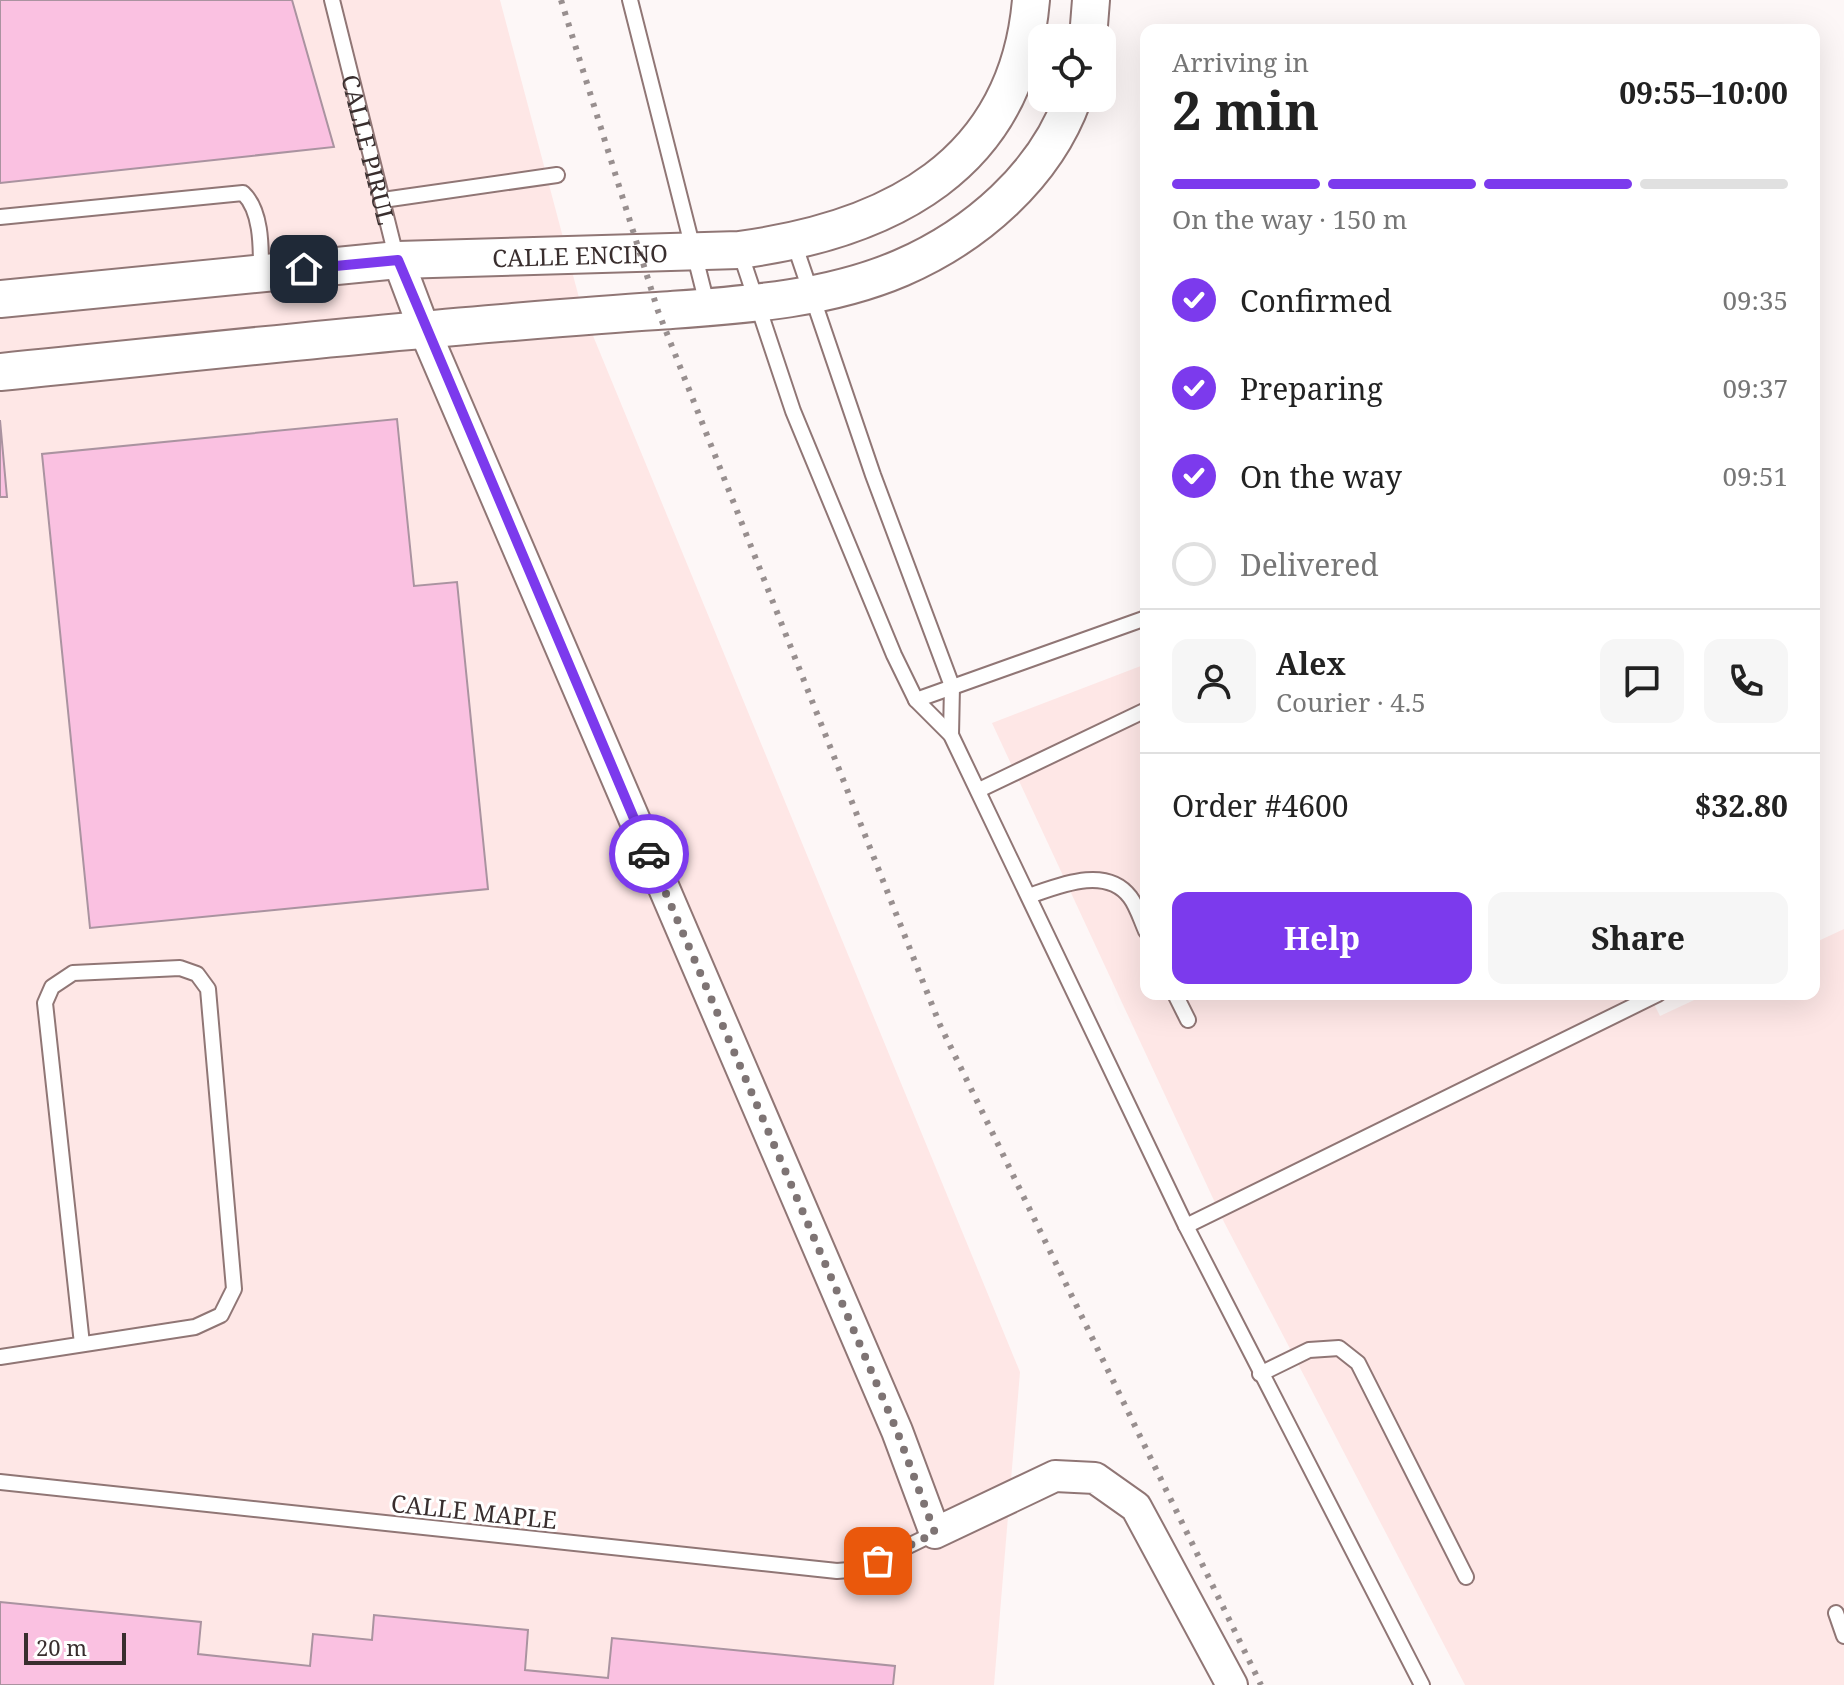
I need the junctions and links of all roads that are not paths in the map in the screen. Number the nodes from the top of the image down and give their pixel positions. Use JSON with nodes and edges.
{"nodes":[{"id":1,"x":332,"y":0,"type":"edge"},
{"id":2,"x":630,"y":0,"type":"edge"},
{"id":3,"x":1031,"y":0,"type":"edge"},
{"id":4,"x":1091,"y":0,"type":"edge"},
{"id":5,"x":1089,"y":24,"type":"edge"},
{"id":6,"x":1068,"y":112,"type":"edge"},
{"id":7,"x":557,"y":175,"type":"dead end"},
{"id":8,"x":383,"y":200,"type":"junction"},
{"id":9,"x":0,"y":217,"type":"edge"},
{"id":10,"x":794,"y":242,"type":"junction"},
{"id":11,"x":739,"y":250,"type":"junction"},
{"id":12,"x":695,"y":251,"type":"junction"},
{"id":13,"x":398,"y":260,"type":"junction"},
{"id":14,"x":261,"y":273,"type":"junction"},
{"id":15,"x":810,"y":295,"type":"junction"},
{"id":16,"x":0,"y":299,"type":"edge"},
{"id":17,"x":755,"y":304,"type":"junction"},
{"id":18,"x":708,"y":308,"type":"junction"},
{"id":19,"x":424,"y":329,"type":"junction"},
{"id":20,"x":0,"y":372,"type":"edge"},
{"id":21,"x":1140,"y":620,"type":"edge"},
{"id":22,"x":952,"y":686,"type":"junction"},
{"id":23,"x":916,"y":700,"type":"junction"},
{"id":24,"x":1140,"y":713,"type":"edge"},
{"id":25,"x":951,"y":735,"type":"junction"},
{"id":26,"x":979,"y":790,"type":"junction"},
{"id":27,"x":1029,"y":896,"type":"junction"},
{"id":28,"x":1140,"y":918,"type":"edge"},
{"id":29,"x":1178,"y":1000,"type":"edge"},
{"id":30,"x":1646,"y":1000,"type":"edge"},
{"id":31,"x":1188,"y":1020,"type":"dead end"},
{"id":32,"x":1186,"y":1226,"type":"junction"},
{"id":33,"x":82,"y":1344,"type":"junction"},
{"id":34,"x":0,"y":1357,"type":"edge"},
{"id":35,"x":1260,"y":1374,"type":"junction"},
{"id":36,"x":0,"y":1482,"type":"edge"},
{"id":37,"x":935,"y":1533,"type":"junction"},
{"id":38,"x":1466,"y":1577,"type":"dead end"},
{"id":39,"x":1836,"y":1613,"type":"dead end"},
{"id":40,"x":1844,"y":1636,"type":"edge"},
{"id":41,"x":1232,"y":1685,"type":"edge"},
{"id":42,"x":1422,"y":1685,"type":"edge"}],
"edges":[{"from":1,"to":8,"type":"lane","name":"CALLE PIRUL"},
{"from":2,"to":12,"type":"lane"},
{"from":3,"to":10,"type":"street","name":"CALLE ENCINO"},
{"from":4,"to":5,"type":"street"},
{"from":6,"to":15,"type":"street"},
{"from":7,"to":8,"type":"lane"},
{"from":8,"to":13,"type":"lane","name":"CALLE PIRUL"},
{"from":9,"to":14,"type":"lane"},
{"from":10,"to":11,"type":"street","name":"CALLE ENCINO"},
{"from":10,"to":15,"type":"lane"},
{"from":11,"to":12,"type":"street","name":"CALLE ENCINO"},
{"from":11,"to":17,"type":"lane"},
{"from":12,"to":13,"type":"street","name":"CALLE ENCINO"},
{"from":12,"to":18,"type":"lane"},
{"from":13,"to":14,"type":"street","name":"CALLE ENCINO"},
{"from":13,"to":19,"type":"street","name":"CALLE PIRUL"},
{"from":14,"to":16,"type":"street","name":"CALLE ENCINO"},
{"from":15,"to":17,"type":"street"},
{"from":15,"to":22,"type":"lane"},
{"from":17,"to":18,"type":"street"},
{"from":17,"to":23,"type":"lane"},
{"from":18,"to":19,"type":"street"},
{"from":19,"to":20,"type":"street"},
{"from":19,"to":37,"type":"street","name":"CALLE PIRUL"},
{"from":21,"to":22,"type":"lane"},
{"from":22,"to":23,"type":"lane"},
{"from":22,"to":25,"type":"lane"},
{"from":23,"to":25,"type":"lane"},
{"from":24,"to":26,"type":"lane"},
{"from":25,"to":26,"type":"lane"},
{"from":26,"to":27,"type":"lane"},
{"from":27,"to":28,"type":"lane"},
{"from":27,"to":32,"type":"lane"},
{"from":29,"to":31,"type":"lane"},
{"from":30,"to":32,"type":"lane"},
{"from":32,"to":35,"type":"lane"},
{"from":33,"to":33,"type":"lane"},
{"from":33,"to":34,"type":"lane"},
{"from":35,"to":38,"type":"lane"},
{"from":35,"to":42,"type":"lane"},
{"from":36,"to":37,"type":"lane","name":"CALLE MAPLE"},
{"from":37,"to":41,"type":"street"},
{"from":39,"to":40,"type":"lane"}]}
